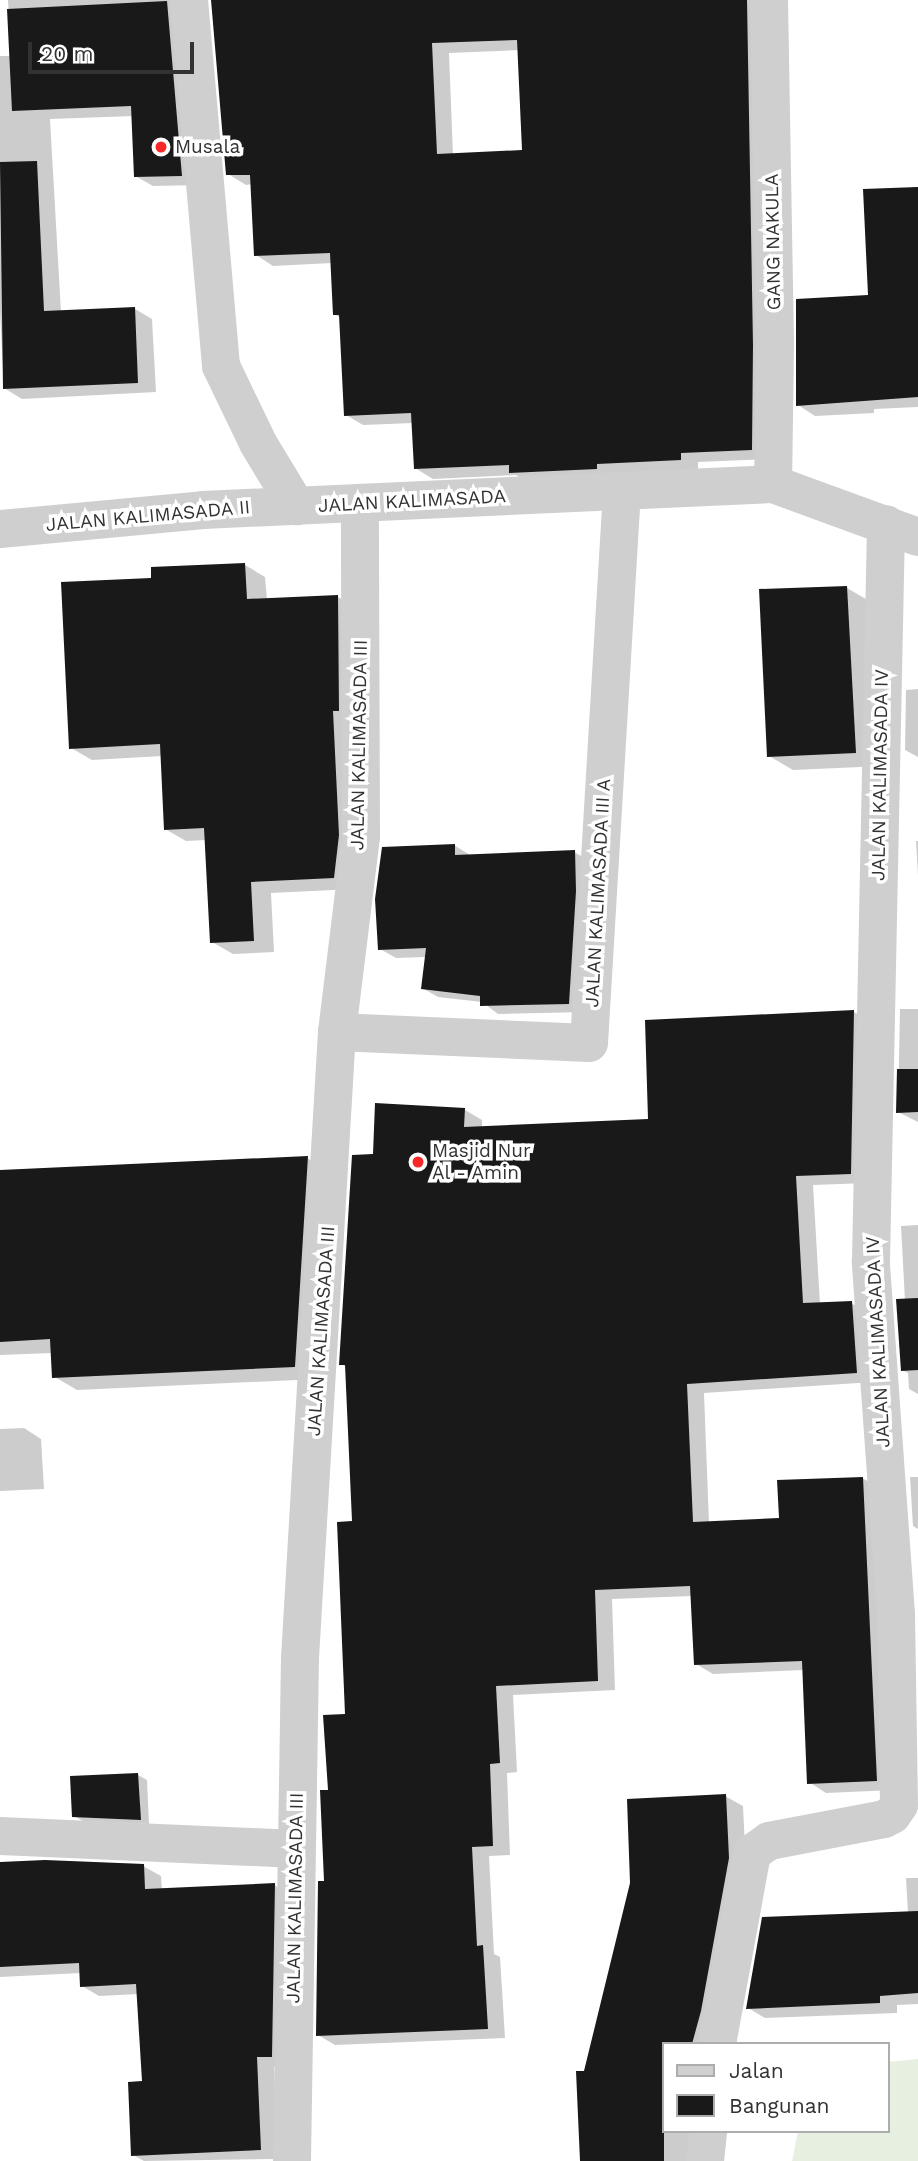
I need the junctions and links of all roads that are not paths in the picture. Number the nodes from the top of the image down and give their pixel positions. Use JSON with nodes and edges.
{"nodes":[{"id":1,"x":189,"y":0,"type":"edge"},
{"id":2,"x":769,"y":0,"type":"edge"},
{"id":3,"x":773,"y":484,"type":"junction"},
{"id":4,"x":622,"y":491,"type":"junction"},
{"id":5,"x":359,"y":503,"type":"junction"},
{"id":6,"x":296,"y":506,"type":"junction"},
{"id":7,"x":0,"y":529,"type":"edge"},
{"id":8,"x":902,"y":530,"type":"edge"},
{"id":9,"x":337,"y":1032,"type":"junction"},
{"id":10,"x":0,"y":1836,"type":"edge"},
{"id":11,"x":296,"y":1849,"type":"junction"},
{"id":12,"x":717,"y":2042,"type":"edge"},
{"id":13,"x":708,"y":2133,"type":"edge"},
{"id":14,"x":292,"y":2161,"type":"edge"},
{"id":15,"x":705,"y":2161,"type":"edge"}],
"edges":[{"from":1,"to":6,"type":"street","name":"JALAN KALIMASADA"},
{"from":2,"to":3,"type":"street","name":"GANG NAKULA"},
{"from":3,"to":4,"type":"street","name":"JALAN KALIMASADA"},
{"from":3,"to":8,"type":"street","name":"JALAN KALIMASADA"},
{"from":4,"to":5,"type":"street","name":"JALAN KALIMASADA"},
{"from":4,"to":9,"type":"street","name":"JALAN KALIMASADA III A"},
{"from":5,"to":6,"type":"street","name":"JALAN KALIMASADA"},
{"from":5,"to":9,"type":"street","name":"JALAN KALIMASADA III"},
{"from":6,"to":7,"type":"street","name":"JALAN KALIMASADA II"},
{"from":8,"to":12,"type":"street","name":"JALAN KALIMASADA IV"},
{"from":9,"to":11,"type":"street","name":"JALAN KALIMASADA III"},
{"from":10,"to":11,"type":"street"},
{"from":11,"to":14,"type":"street","name":"JALAN KALIMASADA III"},
{"from":13,"to":15,"type":"street"}]}
